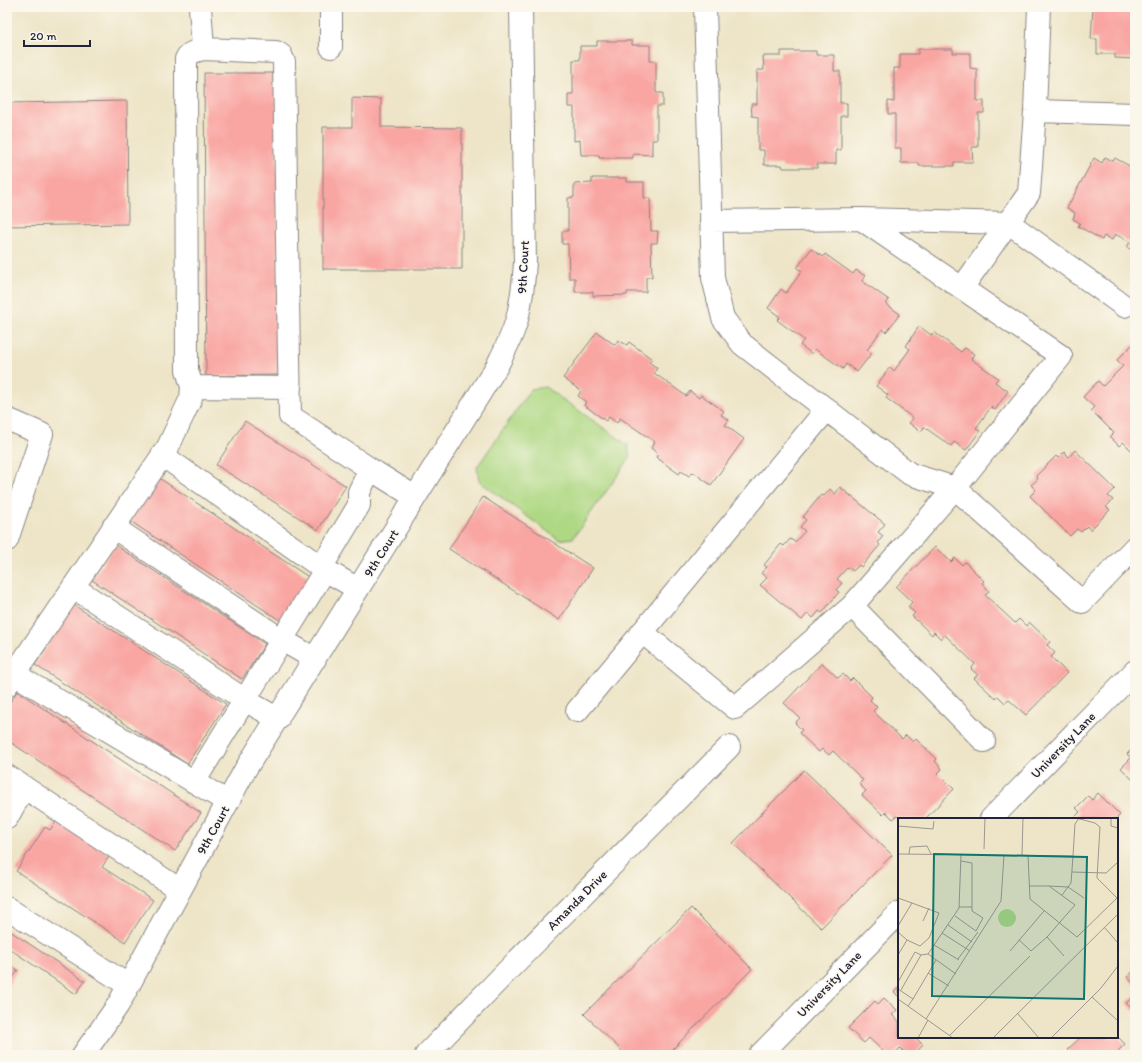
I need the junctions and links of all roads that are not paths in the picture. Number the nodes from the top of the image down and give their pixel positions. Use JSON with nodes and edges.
{"nodes":[{"id":1,"x":200,"y":7,"type":"edge"},
{"id":2,"x":330,"y":7,"type":"edge"},
{"id":3,"x":521,"y":7,"type":"edge"},
{"id":4,"x":705,"y":7,"type":"edge"},
{"id":5,"x":1039,"y":7,"type":"edge"},
{"id":6,"x":332,"y":47,"type":"dead end"},
{"id":7,"x":203,"y":49,"type":"junction"},
{"id":8,"x":1035,"y":111,"type":"junction"},
{"id":9,"x":1135,"y":114,"type":"edge"},
{"id":10,"x":861,"y":219,"type":"junction"},
{"id":11,"x":711,"y":221,"type":"junction"},
{"id":12,"x":1009,"y":223,"type":"junction"},
{"id":13,"x":962,"y":288,"type":"junction"},
{"id":14,"x":1124,"y":306,"type":"dead end"},
{"id":15,"x":192,"y":387,"type":"junction"},
{"id":16,"x":290,"y":388,"type":"junction"},
{"id":17,"x":827,"y":410,"type":"junction"},
{"id":18,"x":7,"y":419,"type":"edge"},
{"id":19,"x":162,"y":455,"type":"junction"},
{"id":20,"x":370,"y":469,"type":"junction"},
{"id":21,"x":955,"y":488,"type":"junction"},
{"id":22,"x":415,"y":497,"type":"junction"},
{"id":23,"x":113,"y":527,"type":"junction"},
{"id":24,"x":7,"y":540,"type":"edge"},
{"id":25,"x":1135,"y":547,"type":"edge"},
{"id":26,"x":323,"y":569,"type":"junction"},
{"id":27,"x":73,"y":587,"type":"junction"},
{"id":28,"x":358,"y":589,"type":"junction"},
{"id":29,"x":852,"y":606,"type":"junction"},
{"id":30,"x":642,"y":632,"type":"junction"},
{"id":31,"x":282,"y":640,"type":"junction"},
{"id":32,"x":314,"y":659,"type":"junction"},
{"id":33,"x":1135,"y":672,"type":"edge"},
{"id":34,"x":11,"y":679,"type":"edge"},
{"id":35,"x":245,"y":700,"type":"junction"},
{"id":36,"x":577,"y":710,"type":"dead end"},
{"id":37,"x":278,"y":719,"type":"junction"},
{"id":38,"x":984,"y":741,"type":"dead end"},
{"id":39,"x":729,"y":747,"type":"dead end"},
{"id":40,"x":16,"y":781,"type":"edge"},
{"id":41,"x":194,"y":782,"type":"junction"},
{"id":42,"x":228,"y":802,"type":"junction"},
{"id":43,"x":7,"y":818,"type":"edge"},
{"id":44,"x":992,"y":818,"type":"edge"},
{"id":45,"x":180,"y":890,"type":"junction"},
{"id":46,"x":7,"y":908,"type":"edge"},
{"id":47,"x":898,"y":914,"type":"edge"},
{"id":48,"x":128,"y":985,"type":"junction"},
{"id":49,"x":83,"y":1055,"type":"edge"},
{"id":50,"x":426,"y":1055,"type":"edge"},
{"id":51,"x":760,"y":1055,"type":"edge"}],
"edges":[{"from":1,"to":7,"type":"street"},
{"from":2,"to":6,"type":"street"},
{"from":3,"to":22,"type":"street","name":"9th Court"},
{"from":4,"to":11,"type":"street"},
{"from":5,"to":8,"type":"street"},
{"from":7,"to":15,"type":"street"},
{"from":7,"to":16,"type":"street"},
{"from":8,"to":9,"type":"street"},
{"from":8,"to":12,"type":"street"},
{"from":10,"to":11,"type":"street"},
{"from":10,"to":12,"type":"street"},
{"from":10,"to":13,"type":"street"},
{"from":11,"to":17,"type":"street"},
{"from":12,"to":13,"type":"street"},
{"from":12,"to":14,"type":"street"},
{"from":13,"to":21,"type":"street"},
{"from":15,"to":16,"type":"street"},
{"from":15,"to":19,"type":"street"},
{"from":16,"to":20,"type":"street"},
{"from":17,"to":21,"type":"street"},
{"from":17,"to":30,"type":"street"},
{"from":18,"to":24,"type":"street"},
{"from":19,"to":23,"type":"street"},
{"from":19,"to":26,"type":"street"},
{"from":20,"to":22,"type":"street"},
{"from":20,"to":26,"type":"street"},
{"from":21,"to":25,"type":"street"},
{"from":21,"to":29,"type":"street"},
{"from":22,"to":28,"type":"street","name":"9th Court"},
{"from":23,"to":27,"type":"street"},
{"from":23,"to":31,"type":"street"},
{"from":26,"to":28,"type":"street"},
{"from":26,"to":31,"type":"street"},
{"from":27,"to":34,"type":"street"},
{"from":27,"to":35,"type":"street"},
{"from":28,"to":32,"type":"street","name":"9th Court"},
{"from":29,"to":30,"type":"street"},
{"from":29,"to":38,"type":"street"},
{"from":30,"to":36,"type":"street"},
{"from":31,"to":32,"type":"street"},
{"from":31,"to":35,"type":"street"},
{"from":32,"to":37,"type":"street","name":"9th Court"},
{"from":33,"to":44,"type":"street","name":"University Lane"},
{"from":34,"to":41,"type":"street"},
{"from":35,"to":37,"type":"street"},
{"from":35,"to":41,"type":"street"},
{"from":37,"to":42,"type":"street","name":"9th Court"},
{"from":39,"to":50,"type":"street","name":"Amanda Drive"},
{"from":40,"to":43,"type":"street"},
{"from":40,"to":45,"type":"street"},
{"from":41,"to":42,"type":"street"},
{"from":42,"to":45,"type":"street","name":"9th Court"},
{"from":45,"to":48,"type":"street","name":"9th Court"},
{"from":46,"to":48,"type":"street"},
{"from":47,"to":51,"type":"street","name":"University Lane"},
{"from":48,"to":49,"type":"street","name":"9th Court"}]}
